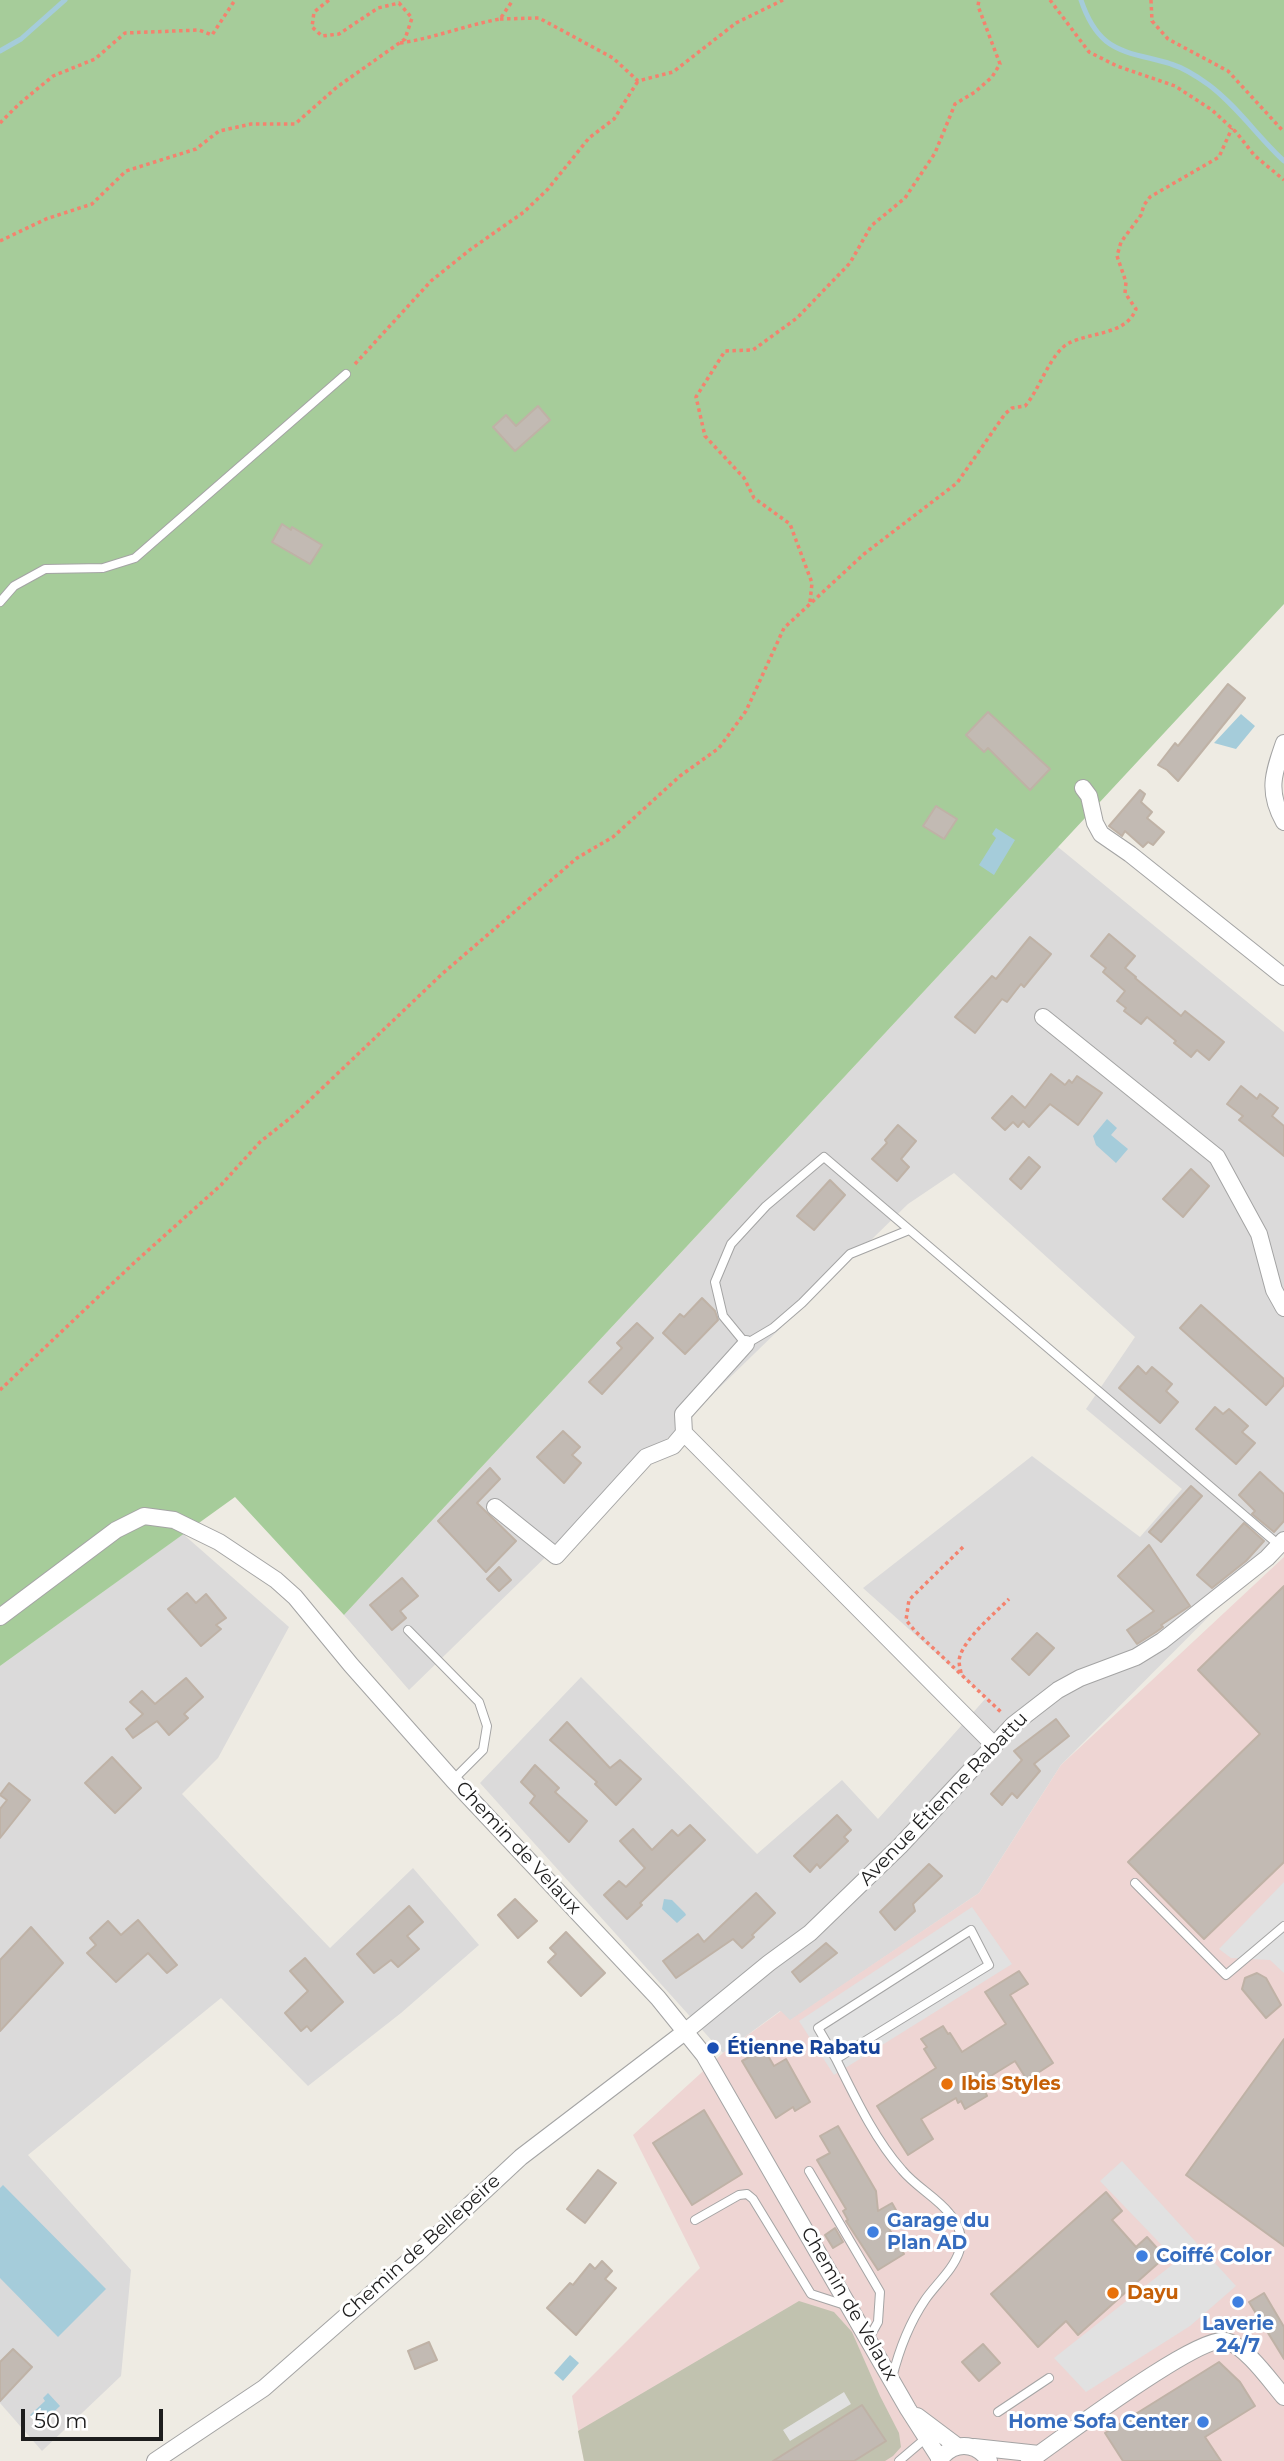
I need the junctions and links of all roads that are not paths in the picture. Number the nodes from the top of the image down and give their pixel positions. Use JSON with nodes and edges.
{"nodes":[{"id":1,"x":346,"y":374,"type":"road end"},
{"id":2,"x":0,"y":602,"type":"edge"},
{"id":3,"x":1284,"y":743,"type":"edge"},
{"id":4,"x":1083,"y":788,"type":"dead end"},
{"id":5,"x":1284,"y":822,"type":"edge"},
{"id":6,"x":1284,"y":977,"type":"edge"},
{"id":7,"x":1043,"y":1017,"type":"dead end"},
{"id":8,"x":909,"y":1230,"type":"junction"},
{"id":9,"x":1284,"y":1308,"type":"edge"},
{"id":10,"x":746,"y":1344,"type":"junction"},
{"id":11,"x":684,"y":1433,"type":"junction"},
{"id":12,"x":495,"y":1507,"type":"dead end"},
{"id":13,"x":1282,"y":1543,"type":"edge"},
{"id":14,"x":0,"y":1617,"type":"edge"},
{"id":15,"x":408,"y":1630,"type":"dead end"},
{"id":16,"x":994,"y":1745,"type":"junction"},
{"id":17,"x":453,"y":1780,"type":"junction"},
{"id":18,"x":1135,"y":1883,"type":"dead end"},
{"id":19,"x":1284,"y":1926,"type":"edge"},
{"id":20,"x":686,"y":2031,"type":"junction"},
{"id":21,"x":836,"y":2059,"type":"junction"},
{"id":22,"x":809,"y":2171,"type":"dead end"},
{"id":23,"x":695,"y":2220,"type":"dead end"},
{"id":24,"x":850,"y":2307,"type":"junction"},
{"id":25,"x":869,"y":2338,"type":"junction"},
{"id":26,"x":892,"y":2378,"type":"junction"},
{"id":27,"x":1049,"y":2378,"type":"dead end"},
{"id":28,"x":1284,"y":2397,"type":"edge"},
{"id":29,"x":908,"y":2409,"type":"junction"},
{"id":30,"x":998,"y":2412,"type":"dead end"},
{"id":31,"x":926,"y":2438,"type":"junction"},
{"id":32,"x":957,"y":2446,"type":"junction"},
{"id":33,"x":974,"y":2447,"type":"junction"},
{"id":34,"x":1034,"y":2458,"type":"edge"},
{"id":35,"x":940,"y":2460,"type":"edge"},
{"id":36,"x":155,"y":2461,"type":"edge"},
{"id":37,"x":899,"y":2461,"type":"edge"},
{"id":38,"x":989,"y":2461,"type":"edge"}],
"edges":[{"from":1,"to":2,"type":"lane"},
{"from":3,"to":5,"type":"street"},
{"from":4,"to":6,"type":"street"},
{"from":7,"to":9,"type":"street"},
{"from":8,"to":10,"type":"lane"},
{"from":8,"to":10,"type":"lane"},
{"from":8,"to":13,"type":"lane"},
{"from":10,"to":11,"type":"street"},
{"from":11,"to":12,"type":"street"},
{"from":11,"to":16,"type":"street"},
{"from":13,"to":16,"type":"street","name":"Avenue Étienne Rabattu"},
{"from":14,"to":17,"type":"street","name":"Chemin de Velaux"},
{"from":15,"to":17,"type":"lane"},
{"from":16,"to":20,"type":"street","name":"Avenue Étienne Rabattu"},
{"from":17,"to":20,"type":"street","name":"Chemin de Velaux"},
{"from":18,"to":19,"type":"lane"},
{"from":20,"to":24,"type":"street","name":"Chemin de Velaux"},
{"from":20,"to":36,"type":"street","name":"Chemin de Bellepeire"},
{"from":21,"to":21,"type":"lane"},
{"from":21,"to":26,"type":"lane"},
{"from":22,"to":25,"type":"lane"},
{"from":23,"to":24,"type":"lane"},
{"from":24,"to":25,"type":"street","name":"Chemin de Velaux"},
{"from":25,"to":26,"type":"street","name":"Chemin de Velaux"},
{"from":26,"to":29,"type":"street","name":"Chemin de Velaux"},
{"from":27,"to":30,"type":"lane"},
{"from":28,"to":34,"type":"street"},
{"from":29,"to":31,"type":"street","name":"Chemin de Velaux"},
{"from":29,"to":32,"type":"street","name":"Chemin de Velaux"},
{"from":31,"to":35,"type":"street","name":"Chemin de Velaux"},
{"from":31,"to":37,"type":"lane"},
{"from":32,"to":33,"type":"street"},
{"from":32,"to":35,"type":"street"},
{"from":33,"to":34,"type":"street"},
{"from":33,"to":38,"type":"street"}]}
